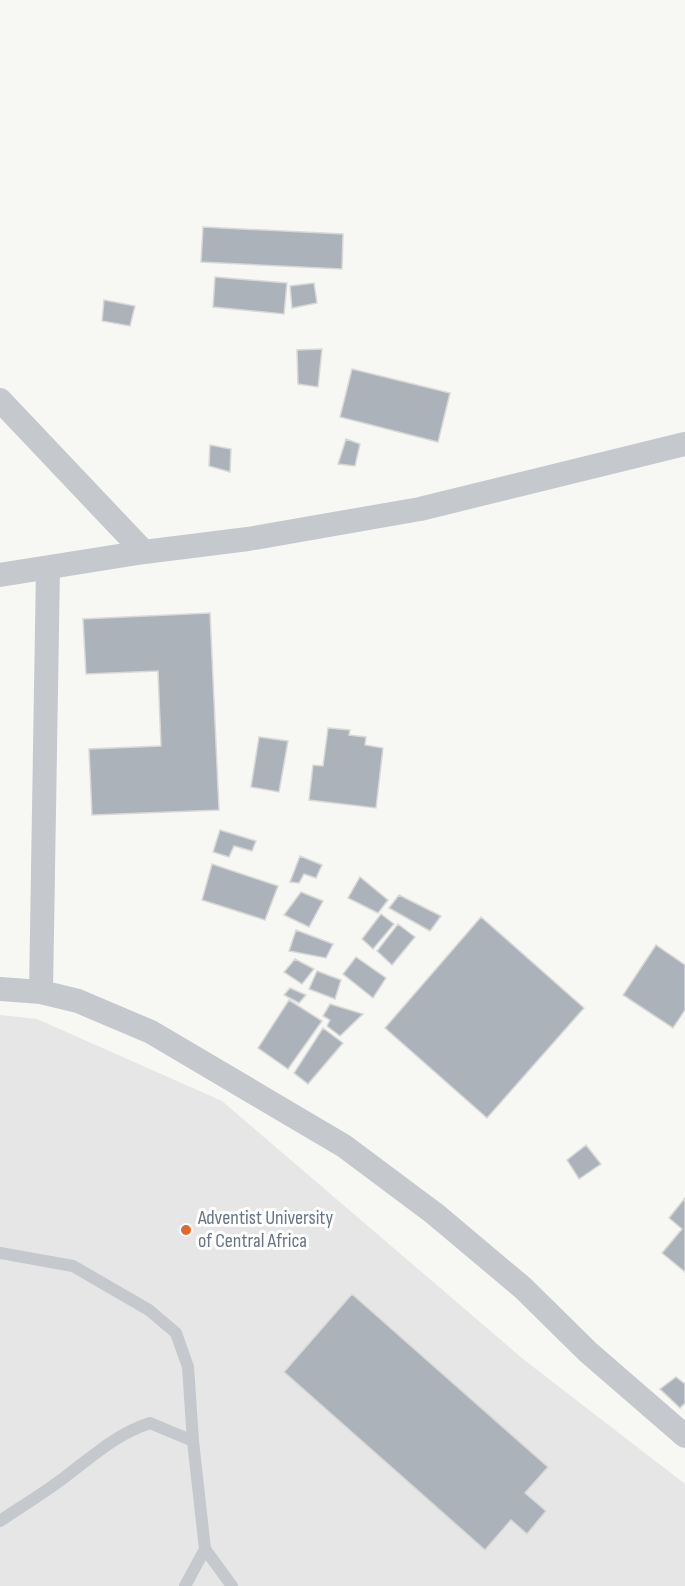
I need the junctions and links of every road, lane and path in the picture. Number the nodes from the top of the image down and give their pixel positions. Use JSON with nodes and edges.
{"nodes":[{"id":1,"x":0,"y":400,"type":"edge"},
{"id":2,"x":685,"y":444,"type":"edge"},
{"id":3,"x":144,"y":552,"type":"junction"},
{"id":4,"x":48,"y":568,"type":"junction"},
{"id":5,"x":0,"y":575,"type":"edge"},
{"id":6,"x":0,"y":989,"type":"edge"},
{"id":7,"x":41,"y":992,"type":"junction"},
{"id":8,"x":0,"y":1253,"type":"edge"},
{"id":9,"x":685,"y":1436,"type":"edge"},
{"id":10,"x":193,"y":1441,"type":"junction"},
{"id":11,"x":0,"y":1521,"type":"edge"},
{"id":12,"x":205,"y":1549,"type":"junction"},
{"id":13,"x":185,"y":1586,"type":"edge"},
{"id":14,"x":232,"y":1586,"type":"edge"}],
"edges":[{"from":1,"to":3,"type":"street"},
{"from":2,"to":3,"type":"street"},
{"from":3,"to":4,"type":"street"},
{"from":4,"to":5,"type":"street"},
{"from":4,"to":7,"type":"street"},
{"from":6,"to":7,"type":"street"},
{"from":7,"to":9,"type":"street"},
{"from":8,"to":10,"type":"lane"},
{"from":10,"to":11,"type":"lane"},
{"from":10,"to":12,"type":"lane"},
{"from":12,"to":13,"type":"lane"},
{"from":12,"to":14,"type":"lane"}]}
